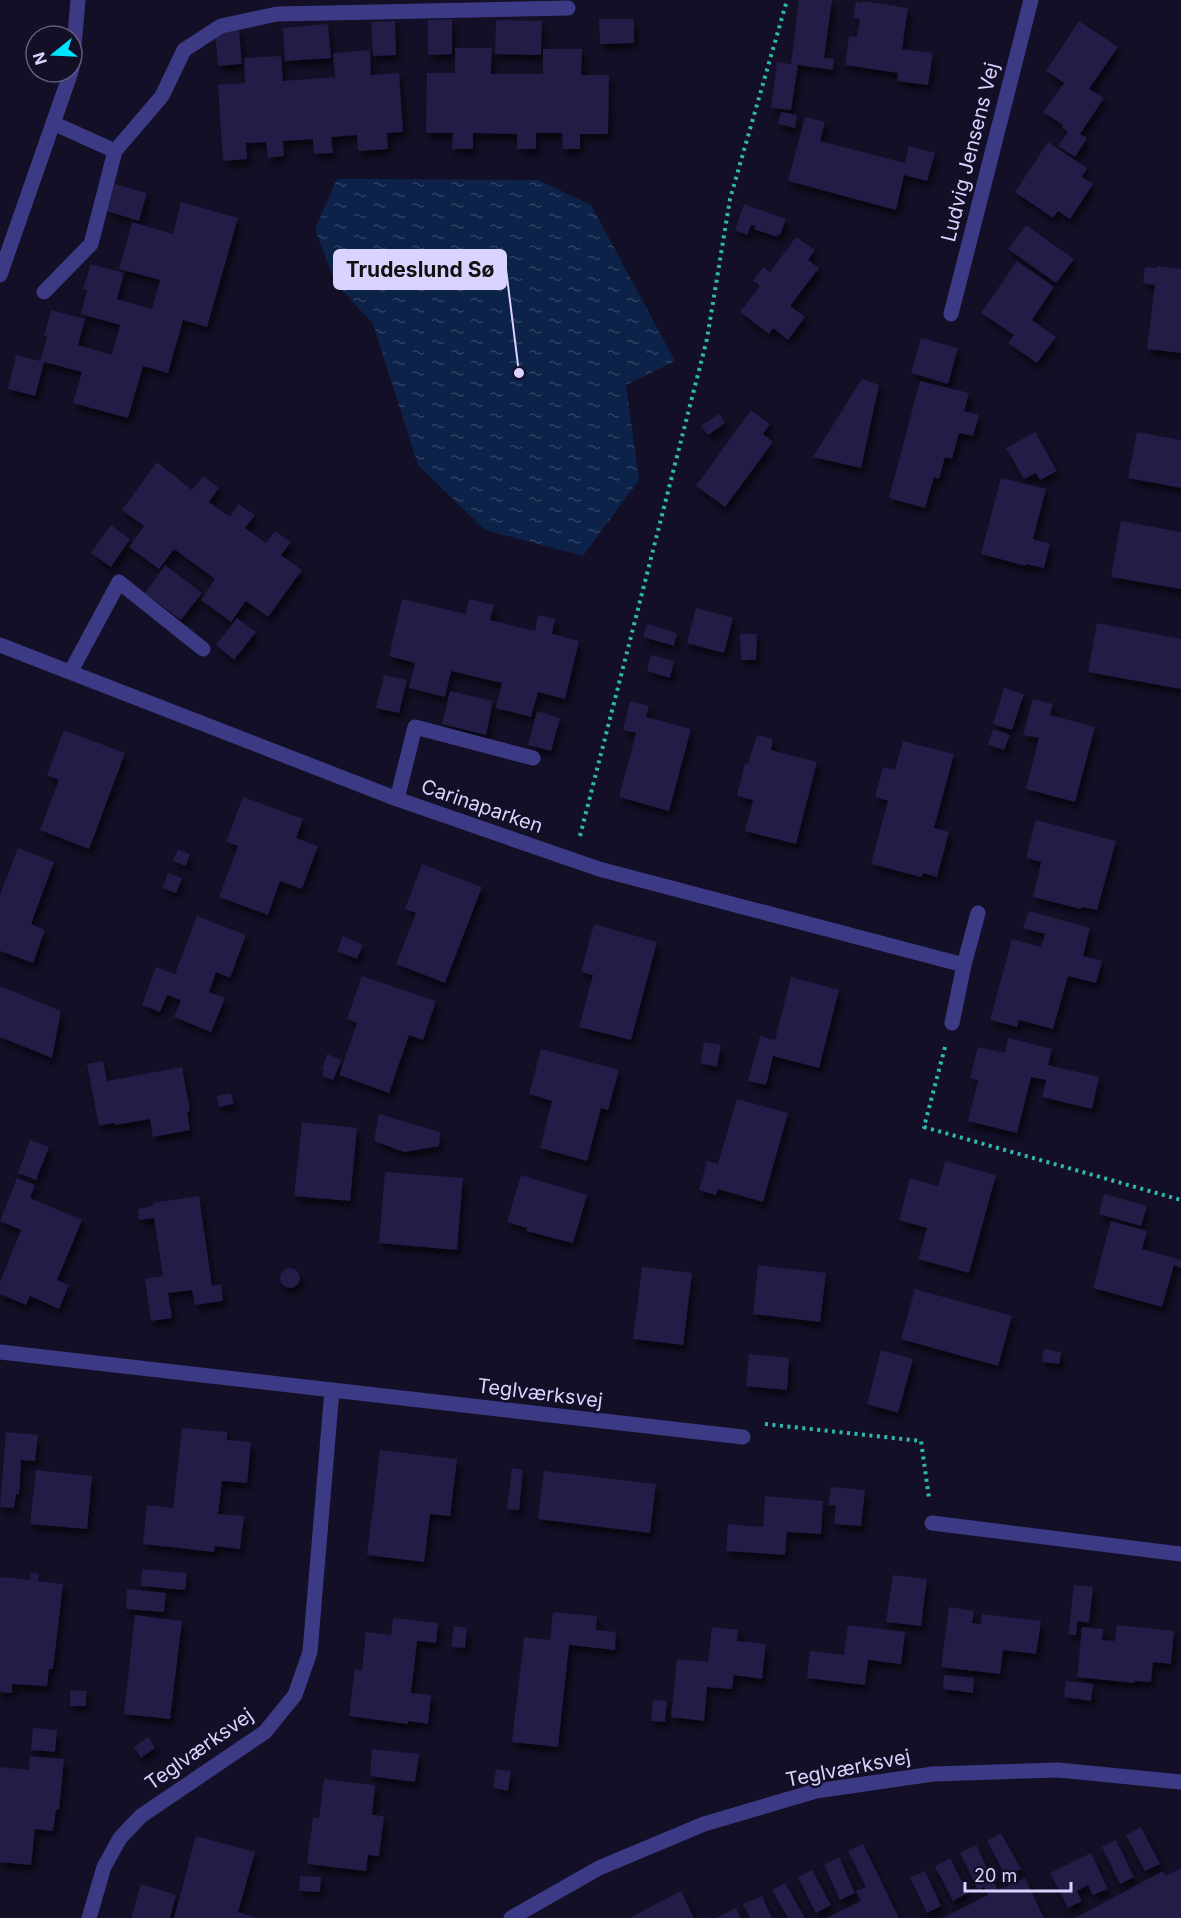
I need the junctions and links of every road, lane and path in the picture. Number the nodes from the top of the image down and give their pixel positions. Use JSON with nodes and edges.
{"nodes":[{"id":1,"x":78,"y":0,"type":"edge"},
{"id":2,"x":787,"y":0,"type":"edge"},
{"id":3,"x":1031,"y":0,"type":"edge"},
{"id":4,"x":568,"y":8,"type":"dead end"},
{"id":5,"x":76,"y":24,"type":"edge"},
{"id":6,"x":66,"y":84,"type":"edge"},
{"id":7,"x":53,"y":123,"type":"junction"},
{"id":8,"x":115,"y":151,"type":"junction"},
{"id":9,"x":4,"y":255,"type":"edge"},
{"id":10,"x":0,"y":275,"type":"edge"},
{"id":11,"x":44,"y":292,"type":"dead end"},
{"id":12,"x":951,"y":314,"type":"dead end"},
{"id":13,"x":0,"y":645,"type":"edge"},
{"id":14,"x":203,"y":649,"type":"dead end"},
{"id":15,"x":71,"y":671,"type":"junction"},
{"id":16,"x":534,"y":758,"type":"dead end"},
{"id":17,"x":397,"y":799,"type":"junction"},
{"id":18,"x":574,"y":860,"type":"junction"},
{"id":19,"x":978,"y":913,"type":"dead end"},
{"id":20,"x":964,"y":965,"type":"junction"},
{"id":21,"x":952,"y":1023,"type":"joint"},
{"id":22,"x":1181,"y":1200,"type":"edge"},
{"id":23,"x":0,"y":1352,"type":"edge"},
{"id":24,"x":332,"y":1390,"type":"junction"},
{"id":25,"x":743,"y":1437,"type":"joint"},
{"id":26,"x":932,"y":1522,"type":"joint"},
{"id":27,"x":1181,"y":1554,"type":"edge"},
{"id":28,"x":1181,"y":1782,"type":"edge"},
{"id":29,"x":89,"y":1918,"type":"edge"},
{"id":30,"x":511,"y":1918,"type":"edge"}],
"edges":[{"from":1,"to":5,"type":"street"},
{"from":2,"to":18,"type":"path"},
{"from":3,"to":12,"type":"street","name":"Ludvig Jensens Vej"},
{"from":4,"to":8,"type":"street"},
{"from":6,"to":7,"type":"street"},
{"from":7,"to":8,"type":"street"},
{"from":7,"to":9,"type":"street"},
{"from":8,"to":11,"type":"street"},
{"from":9,"to":10,"type":"street"},
{"from":13,"to":15,"type":"street","name":"Carinaparken"},
{"from":14,"to":15,"type":"street"},
{"from":15,"to":17,"type":"street","name":"Carinaparken"},
{"from":16,"to":17,"type":"street"},
{"from":17,"to":18,"type":"street","name":"Carinaparken"},
{"from":18,"to":20,"type":"street","name":"Carinaparken"},
{"from":19,"to":20,"type":"street"},
{"from":20,"to":21,"type":"street"},
{"from":21,"to":22,"type":"path"},
{"from":23,"to":24,"type":"street","name":"Teglværksvej"},
{"from":24,"to":25,"type":"street","name":"Teglværksvej"},
{"from":24,"to":29,"type":"street","name":"Teglværksvej"},
{"from":25,"to":26,"type":"path"},
{"from":26,"to":27,"type":"street"},
{"from":28,"to":30,"type":"street","name":"Teglværksvej"}]}
